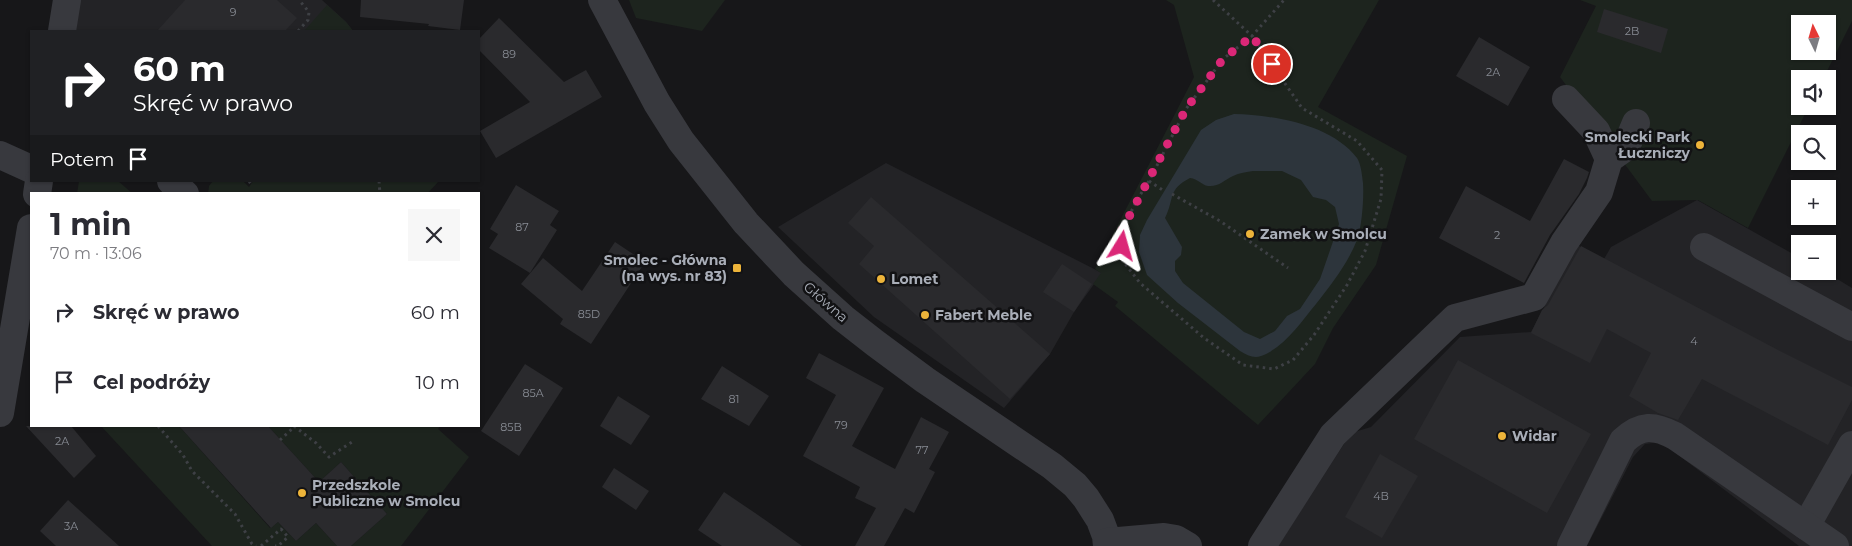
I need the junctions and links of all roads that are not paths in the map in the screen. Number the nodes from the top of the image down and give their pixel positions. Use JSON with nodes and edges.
{"nodes":[{"id":1,"x":67,"y":0,"type":"edge"},
{"id":2,"x":602,"y":0,"type":"edge"},
{"id":3,"x":62,"y":30,"type":"edge"},
{"id":4,"x":1566,"y":99,"type":"dead end"},
{"id":5,"x":1636,"y":123,"type":"dead end"},
{"id":6,"x":0,"y":155,"type":"edge"},
{"id":7,"x":1609,"y":159,"type":"junction"},
{"id":8,"x":30,"y":169,"type":"edge"},
{"id":9,"x":172,"y":182,"type":"edge"},
{"id":10,"x":183,"y":192,"type":"edge"},
{"id":11,"x":30,"y":234,"type":"edge"},
{"id":12,"x":1704,"y":248,"type":"dead end"},
{"id":13,"x":1852,"y":327,"type":"edge"},
{"id":14,"x":0,"y":413,"type":"edge"},
{"id":15,"x":1852,"y":444,"type":"edge"},
{"id":16,"x":1806,"y":526,"type":"junction"},
{"id":17,"x":1107,"y":544,"type":"edge"},
{"id":18,"x":1188,"y":546,"type":"edge"},
{"id":19,"x":1262,"y":546,"type":"edge"},
{"id":20,"x":1571,"y":546,"type":"edge"},
{"id":21,"x":1834,"y":546,"type":"edge"}],
"edges":[{"from":1,"to":3,"type":"street"},
{"from":2,"to":17,"type":"street","name":"Główna"},
{"from":4,"to":7,"type":"street"},
{"from":5,"to":7,"type":"street"},
{"from":6,"to":8,"type":"street"},
{"from":7,"to":19,"type":"street"},
{"from":9,"to":10,"type":"street"},
{"from":11,"to":14,"type":"street"},
{"from":12,"to":13,"type":"street"},
{"from":15,"to":16,"type":"street"},
{"from":16,"to":20,"type":"street"},
{"from":16,"to":21,"type":"street"},
{"from":17,"to":18,"type":"street"}]}
